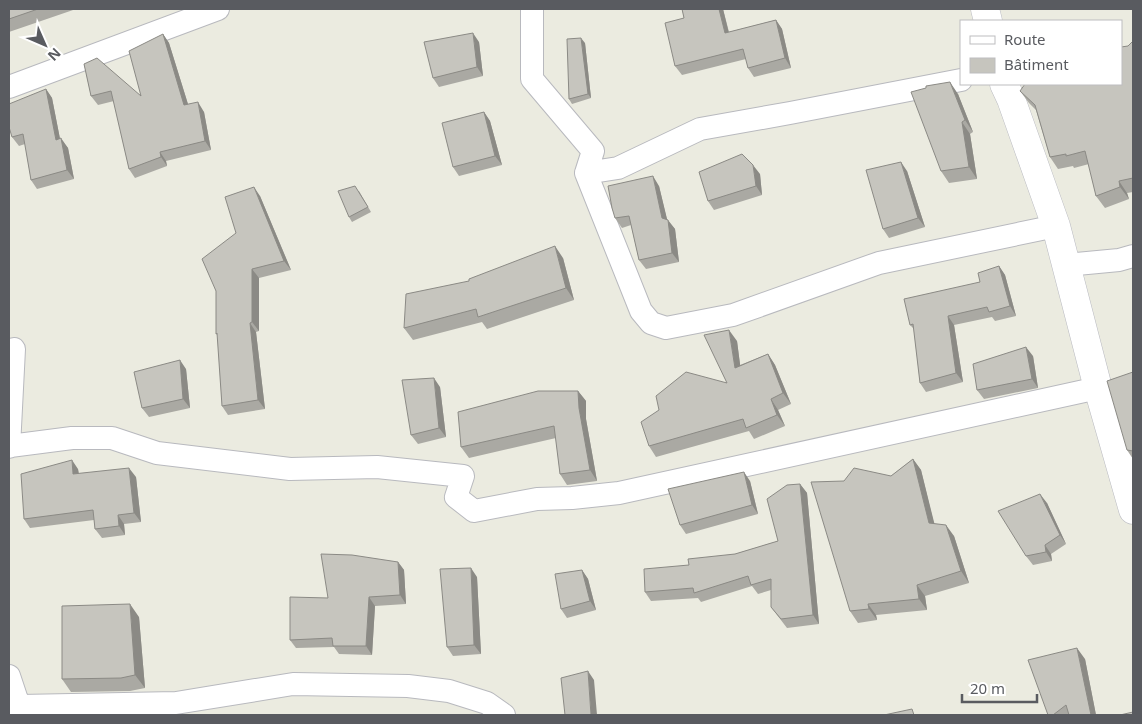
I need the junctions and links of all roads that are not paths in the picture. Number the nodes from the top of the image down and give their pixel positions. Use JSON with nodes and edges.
{"nodes":[{"id":1,"x":218,"y":9,"type":"edge"},
{"id":2,"x":532,"y":9,"type":"edge"},
{"id":3,"x":960,"y":80,"type":"edge"},
{"id":4,"x":1004,"y":85,"type":"edge"},
{"id":5,"x":9,"y":87,"type":"edge"},
{"id":6,"x":586,"y":173,"type":"junction"},
{"id":7,"x":1056,"y":226,"type":"junction"},
{"id":8,"x":1133,"y":256,"type":"edge"},
{"id":9,"x":1066,"y":265,"type":"junction"},
{"id":10,"x":9,"y":353,"type":"edge"},
{"id":11,"x":1098,"y":388,"type":"junction"},
{"id":12,"x":9,"y":446,"type":"edge"},
{"id":13,"x":1131,"y":497,"type":"edge"},
{"id":14,"x":9,"y":676,"type":"edge"},
{"id":15,"x":21,"y":711,"type":"edge"},
{"id":16,"x":504,"y":715,"type":"edge"}],
"edges":[{"from":1,"to":5,"type":"street"},
{"from":2,"to":6,"type":"street"},
{"from":3,"to":6,"type":"street"},
{"from":4,"to":7,"type":"main road"},
{"from":6,"to":7,"type":"street"},
{"from":7,"to":9,"type":"main road"},
{"from":8,"to":9,"type":"street"},
{"from":9,"to":11,"type":"main road"},
{"from":10,"to":12,"type":"street"},
{"from":11,"to":12,"type":"street"},
{"from":11,"to":13,"type":"main road"},
{"from":14,"to":15,"type":"street"},
{"from":15,"to":16,"type":"street"}]}
